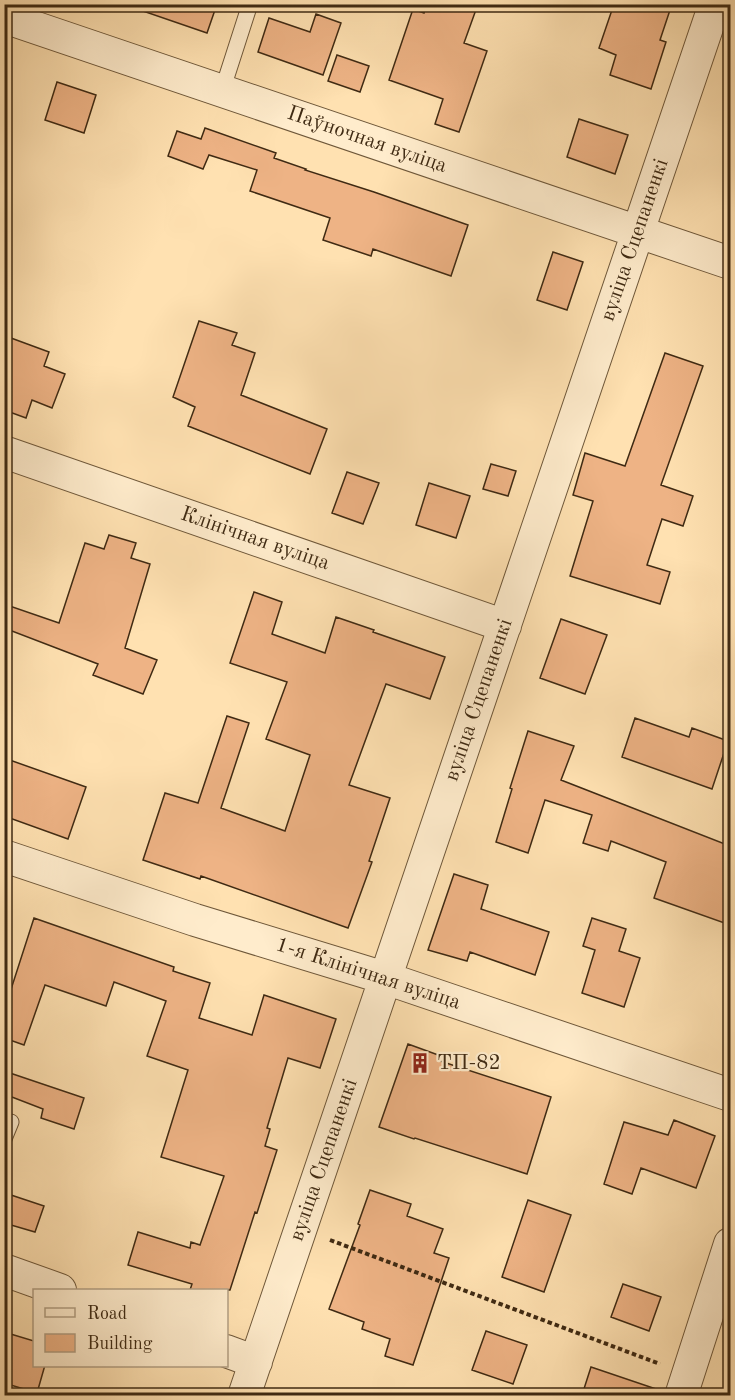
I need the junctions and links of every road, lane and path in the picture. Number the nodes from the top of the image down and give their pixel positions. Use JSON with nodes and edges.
{"nodes":[{"id":1,"x":250,"y":4,"type":"edge"},
{"id":2,"x":715,"y":4,"type":"edge"},
{"id":3,"x":4,"y":17,"type":"edge"},
{"id":4,"x":222,"y":91,"type":"junction"},
{"id":5,"x":638,"y":232,"type":"junction"},
{"id":6,"x":730,"y":263,"type":"edge"},
{"id":7,"x":4,"y":453,"type":"edge"},
{"id":8,"x":505,"y":626,"type":"junction"},
{"id":9,"x":4,"y":856,"type":"edge"},
{"id":10,"x":385,"y":978,"type":"junction"},
{"id":11,"x":730,"y":1095,"type":"edge"},
{"id":12,"x":10,"y":1122,"type":"dead end"},
{"id":13,"x":4,"y":1139,"type":"edge"},
{"id":14,"x":301,"y":1229,"type":"junction"},
{"id":15,"x":730,"y":1244,"type":"edge"},
{"id":16,"x":4,"y":1270,"type":"edge"},
{"id":17,"x":57,"y":1289,"type":"edge"},
{"id":18,"x":228,"y":1352,"type":"edge"},
{"id":19,"x":256,"y":1362,"type":"junction"},
{"id":20,"x":684,"y":1385,"type":"edge"},
{"id":21,"x":244,"y":1395,"type":"edge"}],
"edges":[{"from":1,"to":4,"type":"lane"},
{"from":2,"to":5,"type":"street","name":"вуліца Сцепаненкі"},
{"from":3,"to":4,"type":"street","name":"Паўночная вуліца"},
{"from":4,"to":5,"type":"street","name":"Паўночная вуліца"},
{"from":5,"to":6,"type":"street","name":"Паўночная вуліца"},
{"from":5,"to":8,"type":"street","name":"вуліца Сцепаненкі"},
{"from":7,"to":8,"type":"street","name":"Клінічная вуліца"},
{"from":8,"to":10,"type":"street","name":"вуліца Сцепаненкі"},
{"from":9,"to":10,"type":"street","name":"1-я Клінічная вуліца"},
{"from":10,"to":11,"type":"street","name":"1-я Клінічная вуліца"},
{"from":10,"to":14,"type":"street","name":"вуліца Сцепаненкі"},
{"from":12,"to":13,"type":"lane"},
{"from":14,"to":19,"type":"street","name":"вуліца Сцепаненкі"},
{"from":14,"to":20,"type":"path"},
{"from":15,"to":20,"type":"street"},
{"from":16,"to":17,"type":"street"},
{"from":18,"to":19,"type":"street"},
{"from":19,"to":21,"type":"street","name":"вуліца Сцепаненкі"}]}
